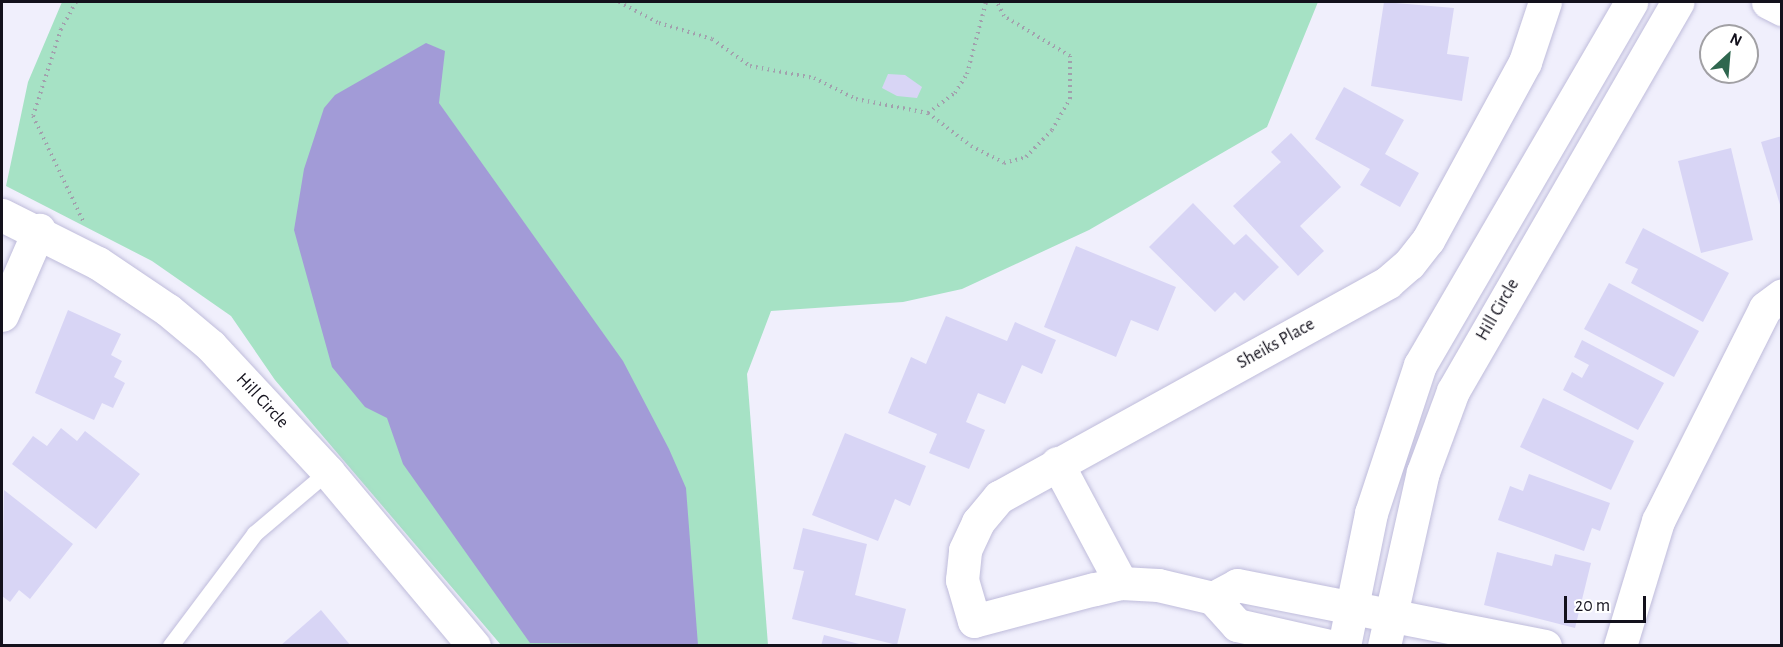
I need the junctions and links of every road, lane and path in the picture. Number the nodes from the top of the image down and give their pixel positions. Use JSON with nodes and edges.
{"nodes":[{"id":1,"x":76,"y":2,"type":"edge"},
{"id":2,"x":619,"y":2,"type":"edge"},
{"id":3,"x":986,"y":2,"type":"edge"},
{"id":4,"x":997,"y":2,"type":"edge"},
{"id":5,"x":1545,"y":2,"type":"edge"},
{"id":6,"x":1631,"y":2,"type":"edge"},
{"id":7,"x":1678,"y":2,"type":"edge"},
{"id":8,"x":1768,"y":2,"type":"edge"},
{"id":9,"x":1782,"y":9,"type":"edge"},
{"id":10,"x":928,"y":113,"type":"junction"},
{"id":11,"x":2,"y":215,"type":"edge"},
{"id":12,"x":39,"y":230,"type":"junction"},
{"id":13,"x":98,"y":263,"type":"junction"},
{"id":14,"x":1782,"y":295,"type":"edge"},
{"id":15,"x":2,"y":315,"type":"edge"},
{"id":16,"x":1057,"y":463,"type":"junction"},
{"id":17,"x":328,"y":472,"type":"junction"},
{"id":18,"x":1121,"y":584,"type":"junction"},
{"id":19,"x":1213,"y":598,"type":"junction"},
{"id":20,"x":1352,"y":607,"type":"junction"},
{"id":21,"x":1391,"y":614,"type":"junction"},
{"id":22,"x":977,"y":633,"type":"edge"},
{"id":23,"x":171,"y":645,"type":"edge"},
{"id":24,"x":474,"y":645,"type":"edge"},
{"id":25,"x":1330,"y":645,"type":"edge"},
{"id":26,"x":1344,"y":645,"type":"edge"},
{"id":27,"x":1384,"y":645,"type":"edge"},
{"id":28,"x":1545,"y":645,"type":"edge"},
{"id":29,"x":1620,"y":645,"type":"edge"}],
"edges":[{"from":1,"to":13,"type":"path"},
{"from":2,"to":10,"type":"path"},
{"from":3,"to":10,"type":"path"},
{"from":4,"to":10,"type":"path"},
{"from":5,"to":16,"type":"street","name":"Sheiks Place"},
{"from":6,"to":20,"type":"street"},
{"from":7,"to":21,"type":"street","name":"Hill Circle"},
{"from":8,"to":9,"type":"street"},
{"from":11,"to":12,"type":"street","name":"Hill Circle"},
{"from":12,"to":13,"type":"street","name":"Hill Circle"},
{"from":12,"to":15,"type":"street"},
{"from":13,"to":17,"type":"street","name":"Hill Circle"},
{"from":14,"to":29,"type":"street"},
{"from":16,"to":18,"type":"street"},
{"from":16,"to":22,"type":"street","name":"Sheiks Place"},
{"from":17,"to":23,"type":"lane"},
{"from":17,"to":24,"type":"street","name":"Hill Circle"},
{"from":18,"to":19,"type":"street","name":"Sheiks Place"},
{"from":18,"to":22,"type":"street","name":"Sheiks Place"},
{"from":19,"to":20,"type":"street"},
{"from":19,"to":25,"type":"street"},
{"from":20,"to":21,"type":"street"},
{"from":20,"to":26,"type":"street"},
{"from":21,"to":27,"type":"street","name":"Hill Circle"},
{"from":21,"to":28,"type":"street"}]}
